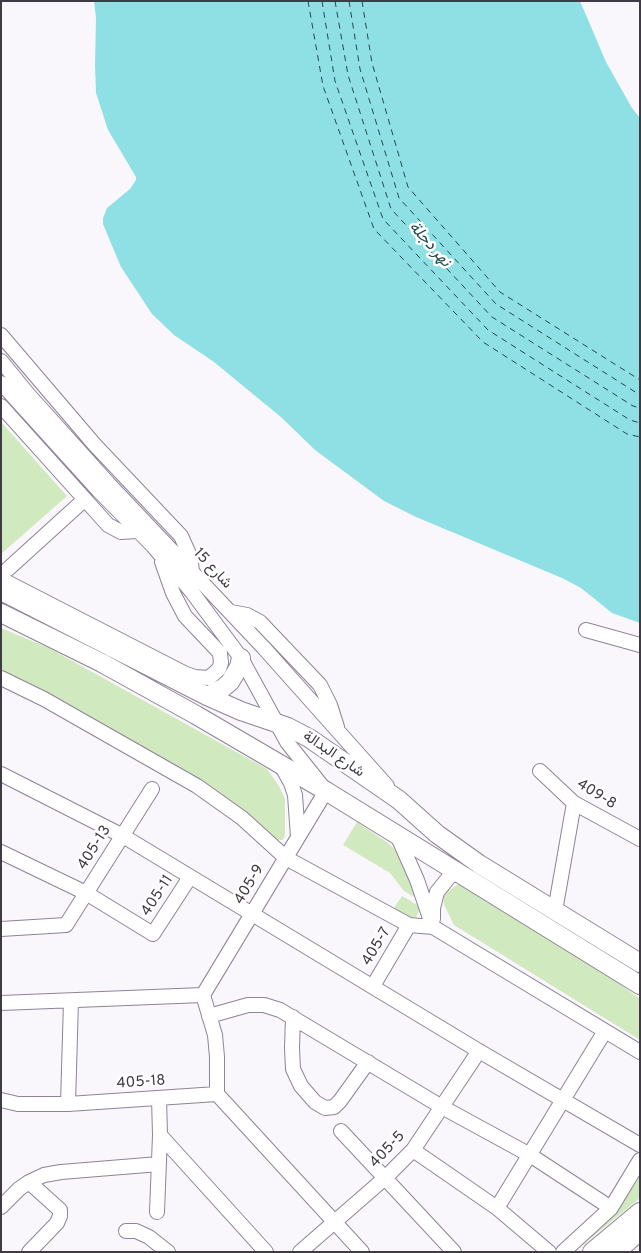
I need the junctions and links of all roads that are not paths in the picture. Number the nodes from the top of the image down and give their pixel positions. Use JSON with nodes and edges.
{"nodes":[{"id":1,"x":1,"y":335,"type":"edge"},
{"id":2,"x":1,"y":361,"type":"edge"},
{"id":3,"x":1,"y":383,"type":"edge"},
{"id":4,"x":1,"y":406,"type":"edge"},
{"id":5,"x":103,"y":487,"type":"junction"},
{"id":6,"x":84,"y":500,"type":"junction"},
{"id":7,"x":153,"y":507,"type":"junction"},
{"id":8,"x":139,"y":524,"type":"junction"},
{"id":9,"x":153,"y":546,"type":"junction"},
{"id":10,"x":4,"y":574,"type":"edge"},
{"id":11,"x":187,"y":576,"type":"junction"},
{"id":12,"x":1,"y":591,"type":"edge"},
{"id":13,"x":231,"y":612,"type":"junction"},
{"id":14,"x":1,"y":613,"type":"edge"},
{"id":15,"x":586,"y":630,"type":"dead end"},
{"id":16,"x":640,"y":645,"type":"edge"},
{"id":17,"x":241,"y":658,"type":"junction"},
{"id":18,"x":1,"y":678,"type":"edge"},
{"id":19,"x":207,"y":696,"type":"junction"},
{"id":20,"x":276,"y":724,"type":"junction"},
{"id":21,"x":338,"y":731,"type":"junction"},
{"id":22,"x":281,"y":765,"type":"junction"},
{"id":23,"x":540,"y":771,"type":"dead end"},
{"id":24,"x":1,"y":774,"type":"edge"},
{"id":25,"x":152,"y":789,"type":"dead end"},
{"id":26,"x":326,"y":791,"type":"junction"},
{"id":27,"x":399,"y":800,"type":"junction"},
{"id":28,"x":574,"y":803,"type":"junction"},
{"id":29,"x":122,"y":836,"type":"junction"},
{"id":30,"x":398,"y":837,"type":"junction"},
{"id":31,"x":298,"y":838,"type":"junction"},
{"id":32,"x":640,"y":839,"type":"edge"},
{"id":33,"x":1,"y":852,"type":"edge"},
{"id":34,"x":286,"y":858,"type":"junction"},
{"id":35,"x":460,"y":873,"type":"junction"},
{"id":36,"x":190,"y":877,"type":"junction"},
{"id":37,"x":86,"y":893,"type":"junction"},
{"id":38,"x":555,"y":912,"type":"junction"},
{"id":39,"x":252,"y":914,"type":"junction"},
{"id":40,"x":410,"y":925,"type":"junction"},
{"id":41,"x":433,"y":927,"type":"junction"},
{"id":42,"x":1,"y":929,"type":"edge"},
{"id":43,"x":640,"y":963,"type":"edge"},
{"id":44,"x":640,"y":985,"type":"edge"},
{"id":45,"x":373,"y":986,"type":"junction"},
{"id":46,"x":203,"y":996,"type":"junction"},
{"id":47,"x":71,"y":1001,"type":"junction"},
{"id":48,"x":1,"y":1003,"type":"edge"},
{"id":49,"x":209,"y":1016,"type":"junction"},
{"id":50,"x":293,"y":1017,"type":"junction"},
{"id":51,"x":605,"y":1031,"type":"junction"},
{"id":52,"x":479,"y":1051,"type":"junction"},
{"id":53,"x":640,"y":1052,"type":"edge"},
{"id":54,"x":368,"y":1062,"type":"junction"},
{"id":55,"x":217,"y":1094,"type":"junction"},
{"id":56,"x":158,"y":1098,"type":"junction"},
{"id":57,"x":564,"y":1099,"type":"junction"},
{"id":58,"x":1,"y":1100,"type":"edge"},
{"id":59,"x":68,"y":1104,"type":"junction"},
{"id":60,"x":442,"y":1107,"type":"junction"},
{"id":61,"x":341,"y":1131,"type":"dead end"},
{"id":62,"x":160,"y":1135,"type":"junction"},
{"id":63,"x":640,"y":1144,"type":"edge"},
{"id":64,"x":413,"y":1150,"type":"junction"},
{"id":65,"x":530,"y":1155,"type":"junction"},
{"id":66,"x":640,"y":1160,"type":"edge"},
{"id":67,"x":159,"y":1164,"type":"junction"},
{"id":68,"x":385,"y":1178,"type":"junction"},
{"id":69,"x":29,"y":1182,"type":"junction"},
{"id":70,"x":1,"y":1207,"type":"edge"},
{"id":71,"x":497,"y":1208,"type":"junction"},
{"id":72,"x":611,"y":1208,"type":"junction"},
{"id":73,"x":157,"y":1212,"type":"dead end"},
{"id":74,"x":640,"y":1212,"type":"edge"},
{"id":75,"x":335,"y":1221,"type":"junction"},
{"id":76,"x":126,"y":1231,"type":"dead end"},
{"id":77,"x":640,"y":1231,"type":"edge"},
{"id":78,"x":29,"y":1252,"type":"edge"},
{"id":79,"x":168,"y":1252,"type":"edge"},
{"id":80,"x":266,"y":1252,"type":"edge"},
{"id":81,"x":300,"y":1252,"type":"edge"},
{"id":82,"x":362,"y":1252,"type":"edge"},
{"id":83,"x":454,"y":1252,"type":"edge"},
{"id":84,"x":549,"y":1252,"type":"edge"},
{"id":85,"x":563,"y":1252,"type":"edge"},
{"id":86,"x":592,"y":1252,"type":"edge"},
{"id":87,"x":616,"y":1252,"type":"edge"}],
"edges":[{"from":1,"to":7,"type":"street"},
{"from":2,"to":5,"type":"street","name":"شارع 15"},
{"from":3,"to":5,"type":"street","name":"شارع 15"},
{"from":4,"to":6,"type":"street"},
{"from":5,"to":8,"type":"street","name":"شارع 15"},
{"from":6,"to":8,"type":"street"},
{"from":6,"to":10,"type":"street"},
{"from":7,"to":8,"type":"street"},
{"from":7,"to":11,"type":"street"},
{"from":8,"to":9,"type":"street","name":"شارع 15"},
{"from":8,"to":11,"type":"street","name":"شارع 15"},
{"from":9,"to":10,"type":"street"},
{"from":9,"to":11,"type":"street","name":"شارع 15"},
{"from":11,"to":13,"type":"street","name":"شارع 15"},
{"from":11,"to":17,"type":"street","name":"شارع 15"},
{"from":12,"to":19,"type":"main road","name":"شارع البدالة"},
{"from":13,"to":21,"type":"street","name":"شارع 15"},
{"from":13,"to":21,"type":"street"},
{"from":14,"to":22,"type":"main road"},
{"from":15,"to":16,"type":"street"},
{"from":17,"to":19,"type":"main road"},
{"from":17,"to":20,"type":"street","name":"شارع 15"},
{"from":18,"to":34,"type":"street"},
{"from":19,"to":20,"type":"main road","name":"شارع البدالة"},
{"from":20,"to":26,"type":"street","name":"شارع 15"},
{"from":20,"to":27,"type":"main road","name":"شارع البدالة"},
{"from":21,"to":27,"type":"street","name":"شارع 15"},
{"from":22,"to":26,"type":"main road"},
{"from":22,"to":31,"type":"street"},
{"from":23,"to":28,"type":"street","name":"409-8"},
{"from":24,"to":29,"type":"street"},
{"from":25,"to":29,"type":"street","name":"405-13"},
{"from":26,"to":30,"type":"main road"},
{"from":26,"to":31,"type":"street","name":"405-9"},
{"from":27,"to":38,"type":"main road","name":"شارع البدالة"},
{"from":28,"to":32,"type":"street","name":"409-8"},
{"from":28,"to":38,"type":"street"},
{"from":29,"to":36,"type":"street"},
{"from":29,"to":37,"type":"street","name":"405-13"},
{"from":30,"to":35,"type":"main road"},
{"from":30,"to":41,"type":"street"},
{"from":31,"to":34,"type":"street","name":"405-9"},
{"from":33,"to":37,"type":"street"},
{"from":34,"to":39,"type":"street","name":"405-9"},
{"from":34,"to":40,"type":"street"},
{"from":35,"to":41,"type":"street"},
{"from":35,"to":44,"type":"main road"},
{"from":36,"to":37,"type":"street","name":"405-11"},
{"from":36,"to":39,"type":"street"},
{"from":37,"to":42,"type":"street","name":"405-13"},
{"from":38,"to":43,"type":"main road","name":"شارع البدالة"},
{"from":39,"to":45,"type":"street"},
{"from":39,"to":46,"type":"street","name":"405-9"},
{"from":40,"to":41,"type":"street"},
{"from":40,"to":45,"type":"street","name":"405-7"},
{"from":41,"to":51,"type":"street"},
{"from":45,"to":52,"type":"street"},
{"from":46,"to":47,"type":"street"},
{"from":46,"to":49,"type":"street"},
{"from":47,"to":48,"type":"street"},
{"from":47,"to":59,"type":"street"},
{"from":49,"to":50,"type":"street"},
{"from":49,"to":55,"type":"street"},
{"from":50,"to":54,"type":"street"},
{"from":50,"to":54,"type":"street"},
{"from":51,"to":53,"type":"street"},
{"from":51,"to":57,"type":"street"},
{"from":52,"to":57,"type":"street"},
{"from":52,"to":60,"type":"street","name":"405-5"},
{"from":54,"to":60,"type":"street"},
{"from":55,"to":56,"type":"street","name":"405-18"},
{"from":55,"to":75,"type":"street"},
{"from":56,"to":59,"type":"street","name":"405-18"},
{"from":56,"to":62,"type":"street"},
{"from":57,"to":63,"type":"street"},
{"from":57,"to":65,"type":"street"},
{"from":58,"to":59,"type":"street","name":"405-18"},
{"from":60,"to":64,"type":"street","name":"405-5"},
{"from":60,"to":65,"type":"street"},
{"from":61,"to":68,"type":"street"},
{"from":62,"to":67,"type":"street"},
{"from":62,"to":80,"type":"street"},
{"from":64,"to":68,"type":"street","name":"405-5"},
{"from":64,"to":71,"type":"street"},
{"from":65,"to":71,"type":"street"},
{"from":65,"to":72,"type":"street"},
{"from":66,"to":72,"type":"street"},
{"from":67,"to":69,"type":"street"},
{"from":67,"to":73,"type":"street"},
{"from":68,"to":75,"type":"street","name":"405-5"},
{"from":68,"to":83,"type":"street"},
{"from":69,"to":70,"type":"street"},
{"from":69,"to":78,"type":"street"},
{"from":71,"to":84,"type":"street"},
{"from":72,"to":85,"type":"street"},
{"from":74,"to":86,"type":"main road"},
{"from":75,"to":81,"type":"street","name":"405-5"},
{"from":75,"to":82,"type":"street"},
{"from":76,"to":79,"type":"street"},
{"from":77,"to":87,"type":"main road"}]}
